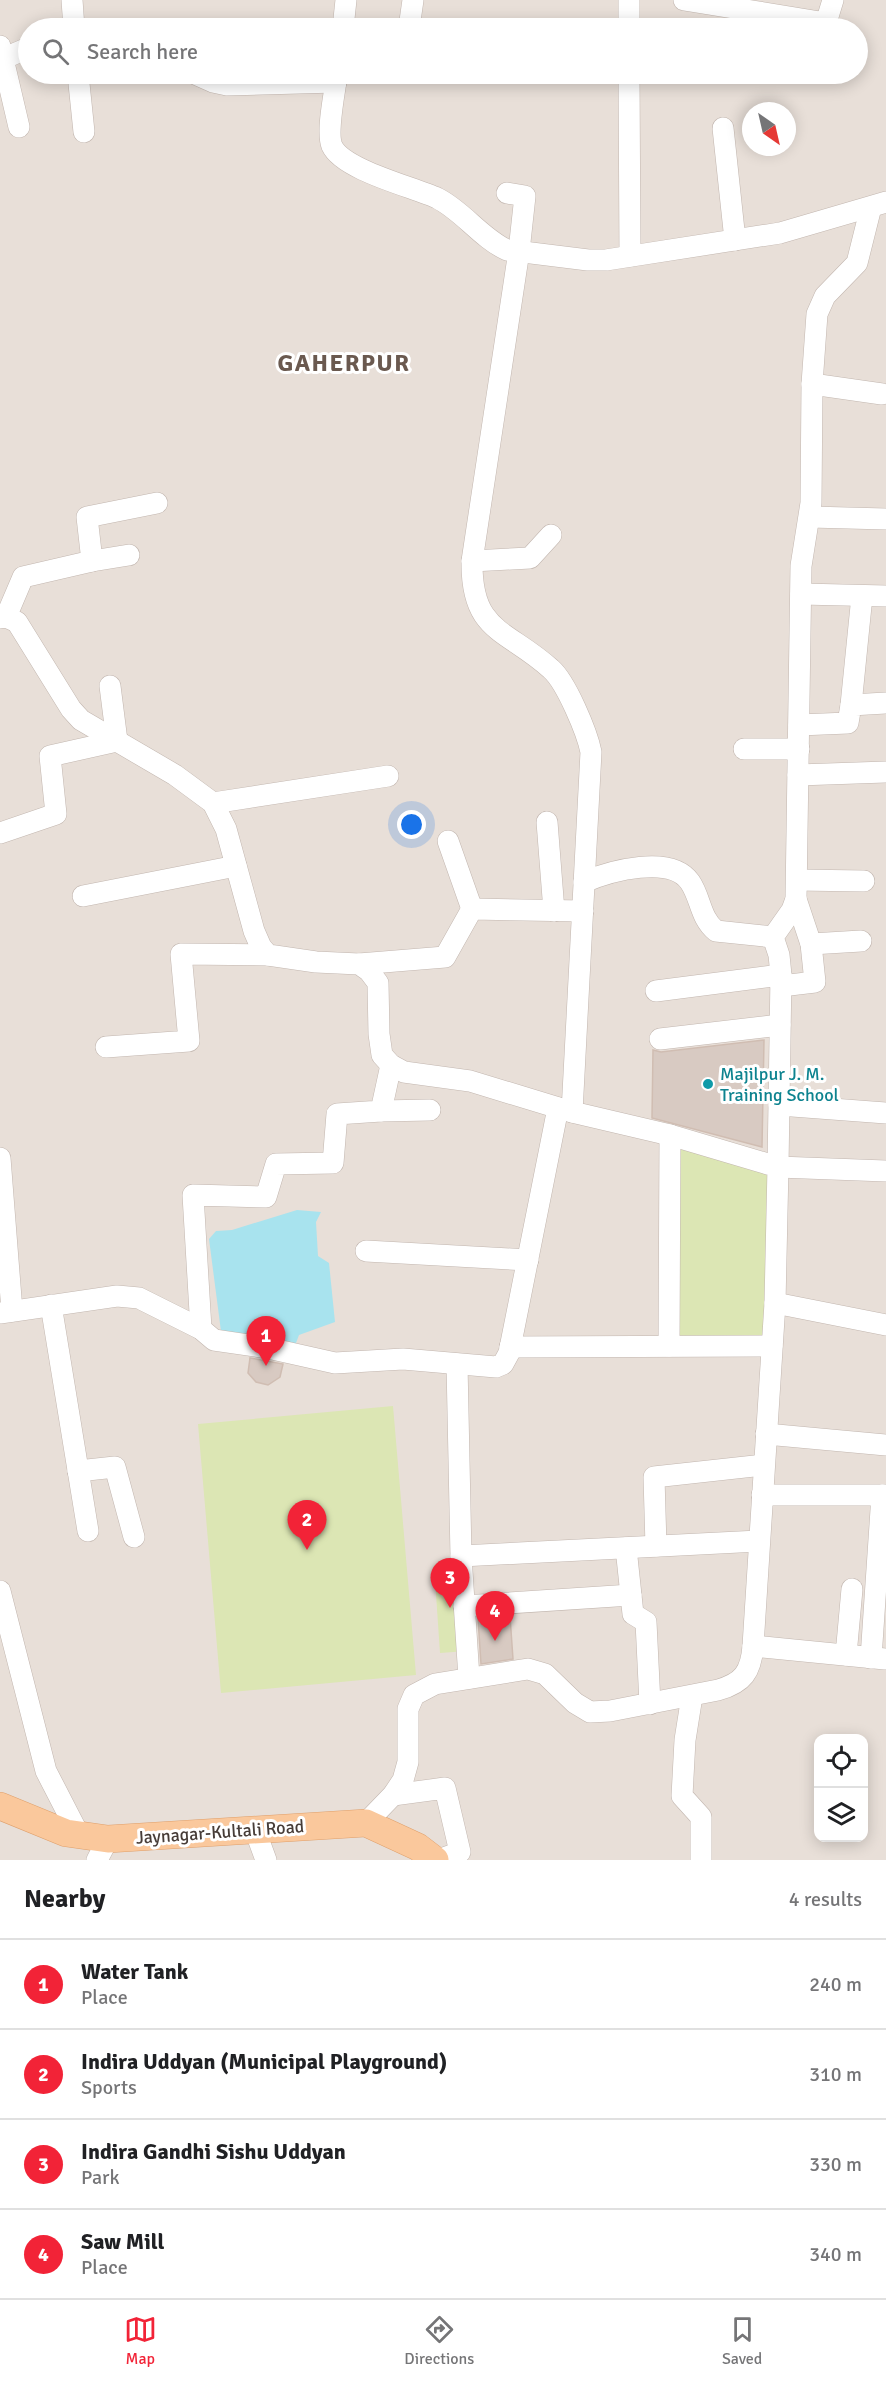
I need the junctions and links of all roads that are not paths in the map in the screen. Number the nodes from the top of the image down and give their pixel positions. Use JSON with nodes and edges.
{"nodes":[{"id":1,"x":72,"y":0,"type":"edge"},
{"id":2,"x":346,"y":0,"type":"edge"},
{"id":3,"x":413,"y":0,"type":"edge"},
{"id":4,"x":630,"y":0,"type":"edge"},
{"id":5,"x":684,"y":0,"type":"edge"},
{"id":6,"x":833,"y":0,"type":"edge"},
{"id":7,"x":73,"y":18,"type":"edge"},
{"id":8,"x":344,"y":18,"type":"edge"},
{"id":9,"x":410,"y":18,"type":"edge"},
{"id":10,"x":629,"y":18,"type":"edge"},
{"id":11,"x":790,"y":18,"type":"edge"},
{"id":12,"x":828,"y":18,"type":"edge"},
{"id":13,"x":18,"y":51,"type":"edge"},
{"id":14,"x":1,"y":55,"type":"edge"},
{"id":15,"x":79,"y":84,"type":"edge"},
{"id":16,"x":222,"y":84,"type":"edge"},
{"id":17,"x":243,"y":84,"type":"edge"},
{"id":18,"x":336,"y":84,"type":"edge"},
{"id":19,"x":629,"y":84,"type":"edge"},
{"id":20,"x":19,"y":127,"type":"dead end"},
{"id":21,"x":723,"y":128,"type":"dead end"},
{"id":22,"x":84,"y":132,"type":"dead end"},
{"id":23,"x":507,"y":193,"type":"dead end"},
{"id":24,"x":878,"y":205,"type":"edge"},
{"id":25,"x":735,"y":240,"type":"junction"},
{"id":26,"x":519,"y":251,"type":"junction"},
{"id":27,"x":630,"y":256,"type":"junction"},
{"id":28,"x":812,"y":384,"type":"junction"},
{"id":29,"x":882,"y":394,"type":"dead end"},
{"id":30,"x":157,"y":503,"type":"dead end"},
{"id":31,"x":810,"y":517,"type":"junction"},
{"id":32,"x":886,"y":519,"type":"edge"},
{"id":33,"x":551,"y":535,"type":"dead end"},
{"id":34,"x":129,"y":555,"type":"dead end"},
{"id":35,"x":92,"y":561,"type":"junction"},
{"id":36,"x":472,"y":561,"type":"junction"},
{"id":37,"x":801,"y":594,"type":"junction"},
{"id":38,"x":862,"y":596,"type":"junction"},
{"id":39,"x":886,"y":596,"type":"edge"},
{"id":40,"x":3,"y":618,"type":"edge"},
{"id":41,"x":110,"y":686,"type":"dead end"},
{"id":42,"x":886,"y":703,"type":"edge"},
{"id":43,"x":851,"y":705,"type":"junction"},
{"id":44,"x":799,"y":725,"type":"junction"},
{"id":45,"x":117,"y":741,"type":"junction"},
{"id":46,"x":744,"y":749,"type":"dead end"},
{"id":47,"x":798,"y":750,"type":"junction"},
{"id":48,"x":886,"y":772,"type":"edge"},
{"id":49,"x":798,"y":775,"type":"junction"},
{"id":50,"x":388,"y":776,"type":"dead end"},
{"id":51,"x":213,"y":803,"type":"junction"},
{"id":52,"x":547,"y":822,"type":"dead end"},
{"id":53,"x":0,"y":833,"type":"edge"},
{"id":54,"x":448,"y":841,"type":"dead end"},
{"id":55,"x":236,"y":866,"type":"junction"},
{"id":56,"x":864,"y":881,"type":"dead end"},
{"id":57,"x":584,"y":882,"type":"junction"},
{"id":58,"x":796,"y":890,"type":"junction"},
{"id":59,"x":83,"y":896,"type":"dead end"},
{"id":60,"x":472,"y":909,"type":"junction"},
{"id":61,"x":554,"y":911,"type":"junction"},
{"id":62,"x":583,"y":911,"type":"junction"},
{"id":63,"x":773,"y":937,"type":"junction"},
{"id":64,"x":861,"y":941,"type":"dead end"},
{"id":65,"x":811,"y":944,"type":"junction"},
{"id":66,"x":268,"y":955,"type":"junction"},
{"id":67,"x":359,"y":964,"type":"junction"},
{"id":68,"x":781,"y":980,"type":"junction"},
{"id":69,"x":656,"y":991,"type":"dead end"},
{"id":70,"x":780,"y":1025,"type":"junction"},
{"id":71,"x":660,"y":1039,"type":"dead end"},
{"id":72,"x":106,"y":1047,"type":"dead end"},
{"id":73,"x":391,"y":1065,"type":"junction"},
{"id":74,"x":779,"y":1105,"type":"junction"},
{"id":75,"x":430,"y":1110,"type":"dead end"},
{"id":76,"x":565,"y":1110,"type":"junction"},
{"id":77,"x":381,"y":1111,"type":"junction"},
{"id":78,"x":886,"y":1113,"type":"edge"},
{"id":79,"x":670,"y":1135,"type":"junction"},
{"id":80,"x":0,"y":1158,"type":"edge"},
{"id":81,"x":778,"y":1167,"type":"junction"},
{"id":82,"x":886,"y":1171,"type":"edge"},
{"id":83,"x":366,"y":1251,"type":"dead end"},
{"id":84,"x":528,"y":1260,"type":"junction"},
{"id":85,"x":775,"y":1303,"type":"junction"},
{"id":86,"x":51,"y":1305,"type":"junction"},
{"id":87,"x":6,"y":1312,"type":"edge"},
{"id":88,"x":886,"y":1325,"type":"edge"},
{"id":89,"x":201,"y":1329,"type":"junction"},
{"id":90,"x":669,"y":1346,"type":"junction"},
{"id":91,"x":772,"y":1346,"type":"junction"},
{"id":92,"x":510,"y":1347,"type":"junction"},
{"id":93,"x":457,"y":1364,"type":"junction"},
{"id":94,"x":766,"y":1434,"type":"junction"},
{"id":95,"x":886,"y":1445,"type":"edge"},
{"id":96,"x":764,"y":1465,"type":"junction"},
{"id":97,"x":78,"y":1471,"type":"junction"},
{"id":98,"x":762,"y":1495,"type":"junction"},
{"id":99,"x":884,"y":1495,"type":"edge"},
{"id":100,"x":88,"y":1531,"type":"dead end"},
{"id":101,"x":134,"y":1538,"type":"dead end"},
{"id":102,"x":759,"y":1541,"type":"junction"},
{"id":103,"x":656,"y":1546,"type":"junction"},
{"id":104,"x":626,"y":1548,"type":"junction"},
{"id":105,"x":461,"y":1556,"type":"junction"},
{"id":106,"x":852,"y":1589,"type":"dead end"},
{"id":107,"x":0,"y":1591,"type":"edge"},
{"id":108,"x":631,"y":1595,"type":"junction"},
{"id":109,"x":464,"y":1606,"type":"junction"},
{"id":110,"x":753,"y":1646,"type":"junction"},
{"id":111,"x":846,"y":1655,"type":"junction"},
{"id":112,"x":879,"y":1658,"type":"edge"},
{"id":113,"x":469,"y":1678,"type":"junction"},
{"id":114,"x":692,"y":1695,"type":"junction"},
{"id":115,"x":650,"y":1704,"type":"junction"},
{"id":116,"x":393,"y":1795,"type":"junction"},
{"id":117,"x":0,"y":1806,"type":"edge"},
{"id":118,"x":366,"y":1823,"type":"junction"},
{"id":119,"x":255,"y":1830,"type":"junction"},
{"id":120,"x":79,"y":1835,"type":"junction"},
{"id":121,"x":101,"y":1854,"type":"edge"},
{"id":122,"x":266,"y":1860,"type":"edge"},
{"id":123,"x":437,"y":1860,"type":"edge"},
{"id":124,"x":701,"y":1860,"type":"edge"}],
"edges":[{"from":1,"to":7,"type":"street"},
{"from":2,"to":8,"type":"street"},
{"from":3,"to":9,"type":"street"},
{"from":4,"to":10,"type":"street"},
{"from":5,"to":11,"type":"street"},
{"from":6,"to":12,"type":"street"},
{"from":13,"to":14,"type":"street"},
{"from":14,"to":20,"type":"street"},
{"from":15,"to":22,"type":"street"},
{"from":16,"to":17,"type":"street"},
{"from":18,"to":26,"type":"street"},
{"from":19,"to":27,"type":"street"},
{"from":21,"to":25,"type":"street"},
{"from":23,"to":26,"type":"street"},
{"from":24,"to":25,"type":"street"},
{"from":24,"to":28,"type":"street"},
{"from":25,"to":27,"type":"street"},
{"from":26,"to":27,"type":"street"},
{"from":26,"to":36,"type":"street"},
{"from":28,"to":29,"type":"street"},
{"from":28,"to":31,"type":"street"},
{"from":30,"to":35,"type":"street"},
{"from":31,"to":32,"type":"street"},
{"from":31,"to":37,"type":"street"},
{"from":33,"to":36,"type":"street"},
{"from":34,"to":35,"type":"street"},
{"from":35,"to":40,"type":"street"},
{"from":36,"to":57,"type":"street"},
{"from":37,"to":38,"type":"street"},
{"from":37,"to":44,"type":"street"},
{"from":38,"to":39,"type":"street"},
{"from":38,"to":43,"type":"street"},
{"from":40,"to":45,"type":"street"},
{"from":41,"to":45,"type":"street"},
{"from":42,"to":43,"type":"street"},
{"from":43,"to":44,"type":"street"},
{"from":44,"to":47,"type":"street"},
{"from":45,"to":51,"type":"street"},
{"from":45,"to":53,"type":"street"},
{"from":46,"to":47,"type":"street"},
{"from":47,"to":49,"type":"street"},
{"from":48,"to":49,"type":"street"},
{"from":49,"to":58,"type":"street"},
{"from":50,"to":51,"type":"street"},
{"from":51,"to":55,"type":"street"},
{"from":52,"to":61,"type":"street"},
{"from":54,"to":60,"type":"street"},
{"from":55,"to":59,"type":"street"},
{"from":55,"to":66,"type":"street"},
{"from":56,"to":58,"type":"street"},
{"from":57,"to":62,"type":"street"},
{"from":57,"to":63,"type":"street"},
{"from":58,"to":63,"type":"street"},
{"from":58,"to":65,"type":"street"},
{"from":60,"to":61,"type":"street"},
{"from":60,"to":67,"type":"street"},
{"from":61,"to":62,"type":"street"},
{"from":62,"to":76,"type":"street"},
{"from":63,"to":68,"type":"street"},
{"from":64,"to":65,"type":"street"},
{"from":65,"to":68,"type":"street"},
{"from":66,"to":67,"type":"street"},
{"from":66,"to":72,"type":"street"},
{"from":67,"to":73,"type":"street"},
{"from":68,"to":69,"type":"street"},
{"from":68,"to":70,"type":"street"},
{"from":70,"to":71,"type":"street"},
{"from":70,"to":74,"type":"street"},
{"from":73,"to":76,"type":"street"},
{"from":73,"to":77,"type":"street"},
{"from":74,"to":78,"type":"street"},
{"from":74,"to":81,"type":"street"},
{"from":75,"to":77,"type":"street"},
{"from":76,"to":79,"type":"street"},
{"from":76,"to":84,"type":"street"},
{"from":77,"to":89,"type":"street"},
{"from":79,"to":81,"type":"street"},
{"from":79,"to":90,"type":"street"},
{"from":80,"to":87,"type":"street"},
{"from":81,"to":82,"type":"street"},
{"from":81,"to":85,"type":"street"},
{"from":83,"to":84,"type":"street"},
{"from":84,"to":92,"type":"street"},
{"from":85,"to":88,"type":"street"},
{"from":85,"to":91,"type":"street"},
{"from":86,"to":87,"type":"street"},
{"from":86,"to":89,"type":"street"},
{"from":86,"to":97,"type":"street"},
{"from":89,"to":93,"type":"street"},
{"from":90,"to":91,"type":"street"},
{"from":90,"to":92,"type":"street"},
{"from":91,"to":94,"type":"street"},
{"from":92,"to":93,"type":"street"},
{"from":93,"to":105,"type":"street"},
{"from":94,"to":95,"type":"street"},
{"from":94,"to":96,"type":"street"},
{"from":96,"to":98,"type":"street"},
{"from":96,"to":103,"type":"street"},
{"from":97,"to":100,"type":"street"},
{"from":97,"to":101,"type":"street"},
{"from":98,"to":99,"type":"street"},
{"from":98,"to":102,"type":"street"},
{"from":99,"to":112,"type":"street"},
{"from":102,"to":103,"type":"street"},
{"from":102,"to":110,"type":"street"},
{"from":103,"to":104,"type":"street"},
{"from":104,"to":105,"type":"street"},
{"from":104,"to":108,"type":"street"},
{"from":105,"to":109,"type":"street"},
{"from":106,"to":111,"type":"street"},
{"from":107,"to":120,"type":"street"},
{"from":108,"to":109,"type":"street"},
{"from":108,"to":115,"type":"street"},
{"from":109,"to":113,"type":"street"},
{"from":110,"to":111,"type":"street"},
{"from":110,"to":114,"type":"street"},
{"from":111,"to":112,"type":"street"},
{"from":113,"to":115,"type":"street"},
{"from":113,"to":116,"type":"street"},
{"from":114,"to":115,"type":"street"},
{"from":114,"to":124,"type":"street"},
{"from":116,"to":118,"type":"street"},
{"from":116,"to":123,"type":"street"},
{"from":117,"to":120,"type":"main road","name":"Jaynagar-Kultali Road"},
{"from":118,"to":119,"type":"main road","name":"Jaynagar-Kultali Road"},
{"from":118,"to":123,"type":"main road","name":"Jaynagar-Kultali Road"},
{"from":119,"to":121,"type":"main road","name":"Jaynagar-Kultali Road"},
{"from":119,"to":122,"type":"street"},
{"from":120,"to":121,"type":"main road","name":"Jaynagar-Kultali Road"}]}
